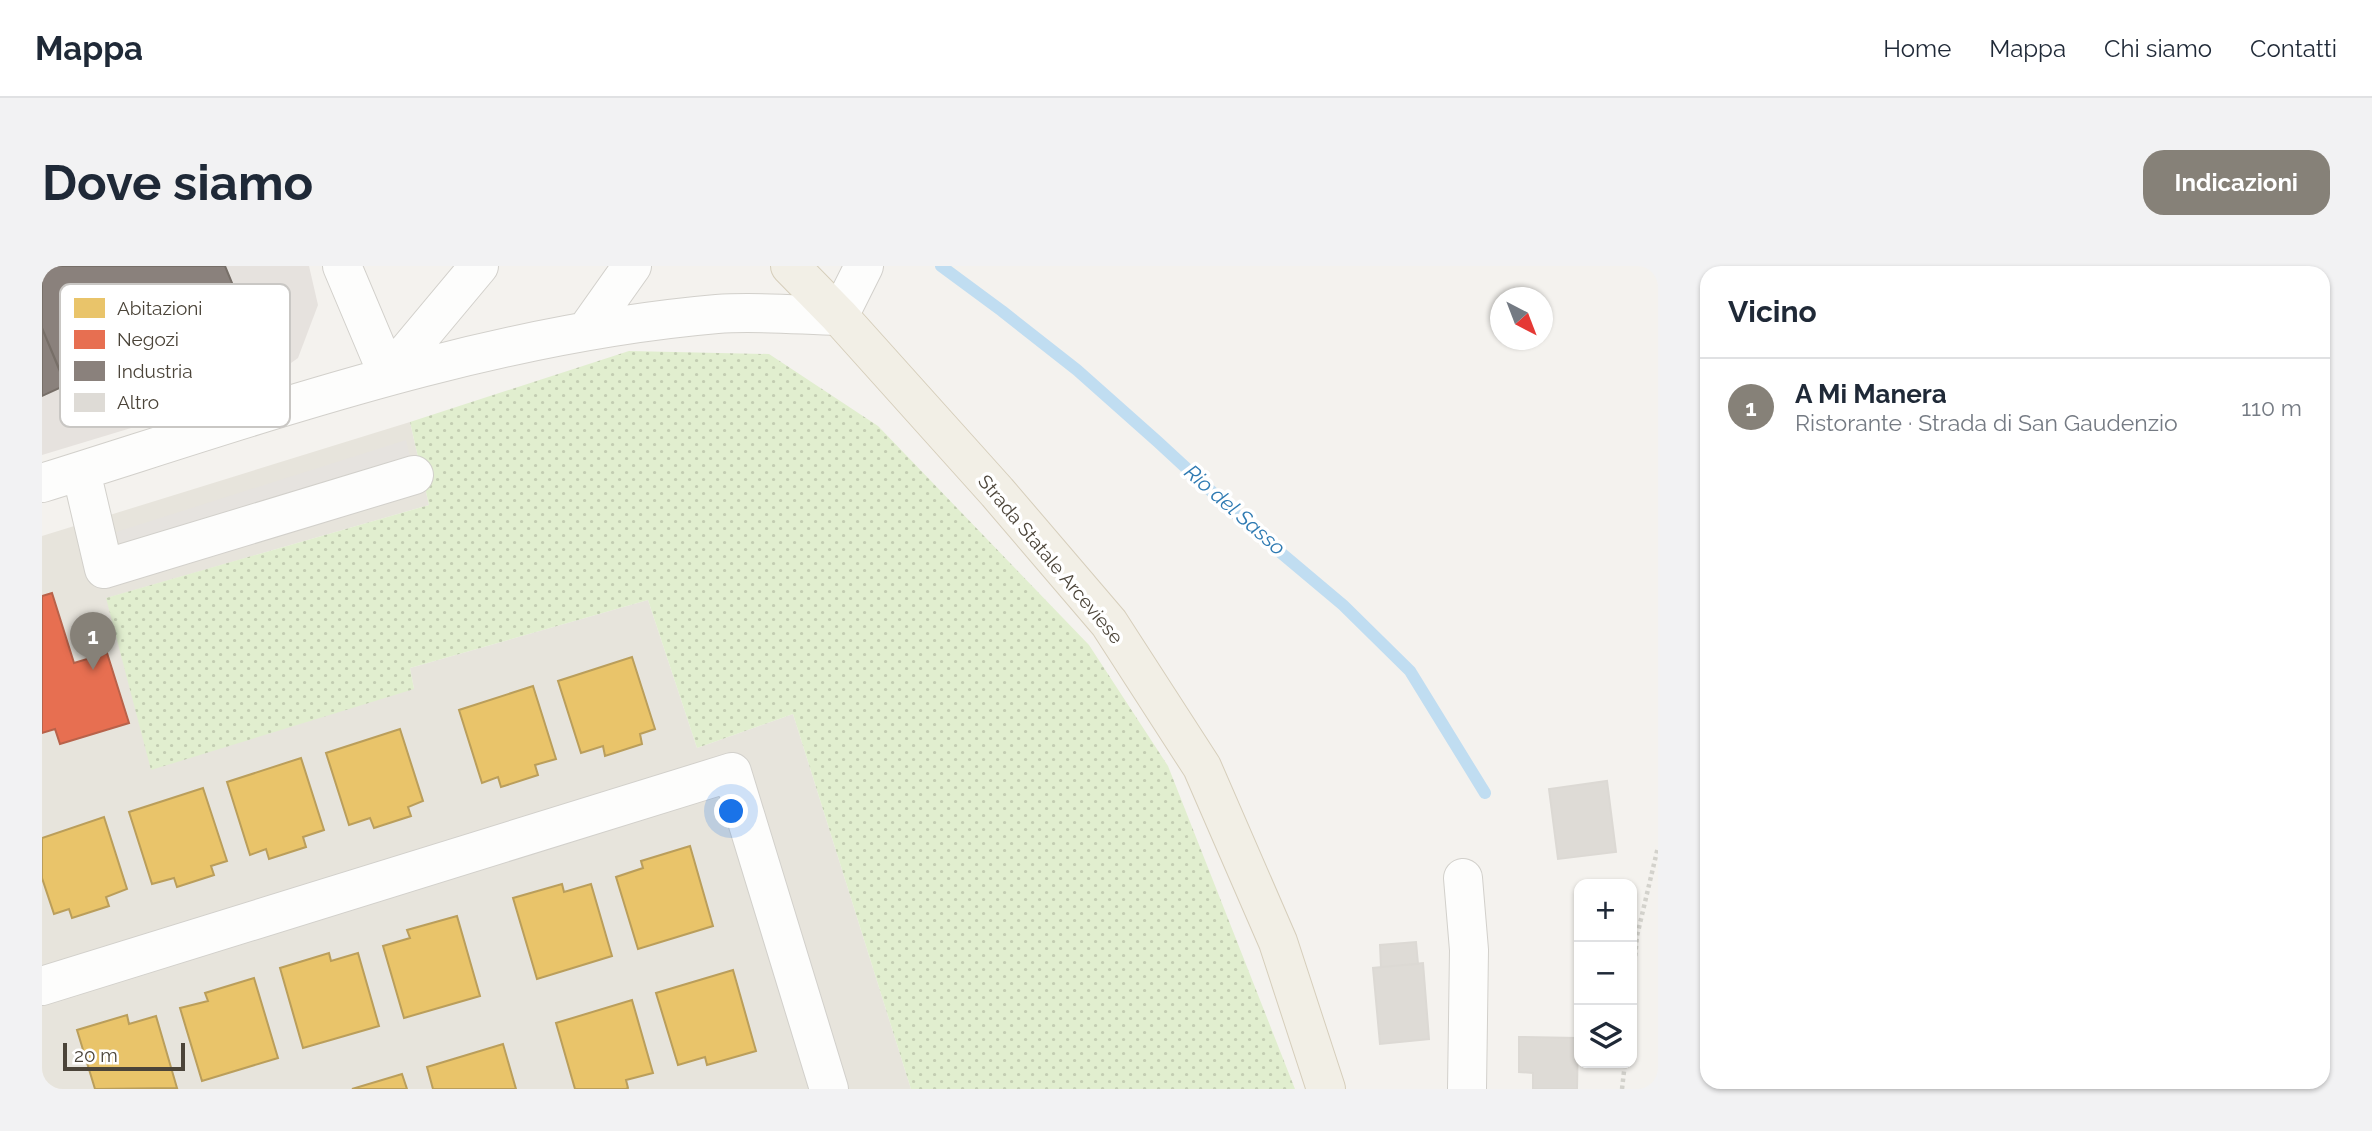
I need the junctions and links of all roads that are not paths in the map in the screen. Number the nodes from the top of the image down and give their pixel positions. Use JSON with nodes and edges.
{"nodes":[{"id":1,"x":342,"y":266,"type":"edge"},
{"id":2,"x":480,"y":266,"type":"edge"},
{"id":3,"x":632,"y":266,"type":"edge"},
{"id":4,"x":790,"y":266,"type":"edge"},
{"id":5,"x":864,"y":266,"type":"edge"},
{"id":6,"x":839,"y":316,"type":"junction"},
{"id":7,"x":586,"y":331,"type":"junction"},
{"id":8,"x":388,"y":375,"type":"junction"},
{"id":9,"x":290,"y":406,"type":"edge"},
{"id":10,"x":222,"y":427,"type":"edge"},
{"id":11,"x":81,"y":471,"type":"junction"},
{"id":12,"x":414,"y":475,"type":"dead end"},
{"id":13,"x":42,"y":483,"type":"edge"},
{"id":14,"x":1463,"y":878,"type":"dead end"},
{"id":15,"x":42,"y":986,"type":"edge"},
{"id":16,"x":829,"y":1089,"type":"edge"},
{"id":17,"x":1326,"y":1089,"type":"edge"},
{"id":18,"x":1467,"y":1089,"type":"edge"}],
"edges":[{"from":1,"to":8,"type":"street"},
{"from":2,"to":8,"type":"street"},
{"from":3,"to":7,"type":"street"},
{"from":4,"to":6,"type":"main road","name":"Strada Statale Arceviese"},
{"from":5,"to":6,"type":"street"},
{"from":6,"to":7,"type":"street"},
{"from":6,"to":17,"type":"main road","name":"Strada Statale Arceviese"},
{"from":7,"to":8,"type":"street"},
{"from":8,"to":9,"type":"street"},
{"from":10,"to":11,"type":"street"},
{"from":11,"to":12,"type":"street"},
{"from":11,"to":13,"type":"street"},
{"from":14,"to":18,"type":"street"},
{"from":15,"to":16,"type":"street"}]}
